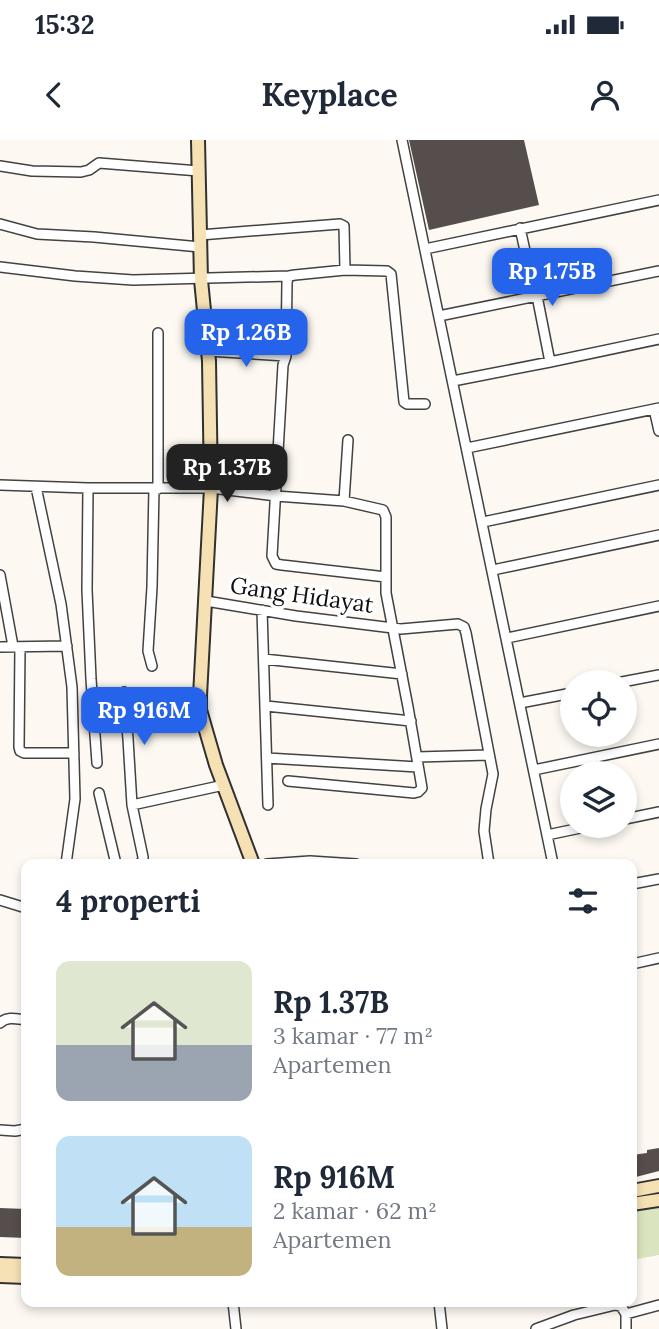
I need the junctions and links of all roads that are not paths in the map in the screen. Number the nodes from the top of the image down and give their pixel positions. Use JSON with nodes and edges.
{"nodes":[{"id":1,"x":198,"y":140,"type":"edge"},
{"id":2,"x":402,"y":140,"type":"edge"},
{"id":3,"x":0,"y":166,"type":"edge"},
{"id":4,"x":198,"y":171,"type":"junction"},
{"id":5,"x":659,"y":200,"type":"edge"},
{"id":6,"x":0,"y":223,"type":"edge"},
{"id":7,"x":520,"y":228,"type":"junction"},
{"id":8,"x":200,"y":241,"type":"junction"},
{"id":9,"x":425,"y":249,"type":"junction"},
{"id":10,"x":0,"y":267,"type":"edge"},
{"id":11,"x":345,"y":270,"type":"junction"},
{"id":12,"x":659,"y":271,"type":"edge"},
{"id":13,"x":289,"y":276,"type":"junction"},
{"id":14,"x":201,"y":279,"type":"junction"},
{"id":15,"x":536,"y":296,"type":"junction"},
{"id":16,"x":439,"y":316,"type":"junction"},
{"id":17,"x":158,"y":333,"type":"dead end"},
{"id":18,"x":659,"y":339,"type":"edge"},
{"id":19,"x":208,"y":351,"type":"junction"},
{"id":20,"x":286,"y":356,"type":"junction"},
{"id":21,"x":550,"y":362,"type":"junction"},
{"id":22,"x":453,"y":381,"type":"junction"},
{"id":23,"x":425,"y":404,"type":"dead end"},
{"id":24,"x":657,"y":408,"type":"edge"},
{"id":25,"x":659,"y":431,"type":"edge"},
{"id":26,"x":348,"y":440,"type":"dead end"},
{"id":27,"x":467,"y":448,"type":"junction"},
{"id":28,"x":0,"y":485,"type":"edge"},
{"id":29,"x":659,"y":485,"type":"edge"},
{"id":30,"x":36,"y":487,"type":"junction"},
{"id":31,"x":88,"y":488,"type":"junction"},
{"id":32,"x":156,"y":488,"type":"junction"},
{"id":33,"x":211,"y":488,"type":"junction"},
{"id":34,"x":276,"y":496,"type":"junction"},
{"id":35,"x":344,"y":502,"type":"junction"},
{"id":36,"x":483,"y":522,"type":"junction"},
{"id":37,"x":659,"y":535,"type":"edge"},
{"id":38,"x":493,"y":570,"type":"junction"},
{"id":39,"x":0,"y":575,"type":"edge"},
{"id":40,"x":386,"y":577,"type":"junction"},
{"id":41,"x":206,"y":601,"type":"junction"},
{"id":42,"x":659,"y":607,"type":"edge"},
{"id":43,"x":262,"y":610,"type":"junction"},
{"id":44,"x":392,"y":627,"type":"junction"},
{"id":45,"x":506,"y":638,"type":"junction"},
{"id":46,"x":17,"y":646,"type":"junction"},
{"id":47,"x":67,"y":646,"type":"junction"},
{"id":48,"x":0,"y":647,"type":"edge"},
{"id":49,"x":264,"y":659,"type":"junction"},
{"id":50,"x":152,"y":666,"type":"dead end"},
{"id":51,"x":402,"y":674,"type":"junction"},
{"id":52,"x":659,"y":675,"type":"edge"},
{"id":53,"x":637,"y":679,"type":"edge"},
{"id":54,"x":124,"y":692,"type":"dead end"},
{"id":55,"x":560,"y":696,"type":"edge"},
{"id":56,"x":520,"y":704,"type":"junction"},
{"id":57,"x":266,"y":706,"type":"junction"},
{"id":58,"x":411,"y":721,"type":"junction"},
{"id":59,"x":659,"y":744,"type":"edge"},
{"id":60,"x":74,"y":753,"type":"junction"},
{"id":61,"x":489,"y":755,"type":"junction"},
{"id":62,"x":267,"y":758,"type":"junction"},
{"id":63,"x":417,"y":762,"type":"junction"},
{"id":64,"x":97,"y":763,"type":"dead end"},
{"id":65,"x":534,"y":770,"type":"junction"},
{"id":66,"x":288,"y":781,"type":"dead end"},
{"id":67,"x":224,"y":785,"type":"junction"},
{"id":68,"x":99,"y":793,"type":"dead end"},
{"id":69,"x":132,"y":805,"type":"junction"},
{"id":70,"x":268,"y":806,"type":"dead end"},
{"id":71,"x":659,"y":812,"type":"edge"},
{"id":72,"x":637,"y":817,"type":"edge"},
{"id":73,"x":560,"y":832,"type":"edge"},
{"id":74,"x":547,"y":835,"type":"junction"},
{"id":75,"x":67,"y":859,"type":"edge"},
{"id":76,"x":115,"y":859,"type":"edge"},
{"id":77,"x":143,"y":859,"type":"edge"},
{"id":78,"x":251,"y":859,"type":"edge"},
{"id":79,"x":487,"y":859,"type":"edge"},
{"id":80,"x":553,"y":859,"type":"edge"},
{"id":81,"x":659,"y":878,"type":"edge"},
{"id":82,"x":637,"y":883,"type":"edge"},
{"id":83,"x":0,"y":900,"type":"edge"},
{"id":84,"x":21,"y":906,"type":"edge"},
{"id":85,"x":659,"y":958,"type":"edge"},
{"id":86,"x":637,"y":963,"type":"edge"},
{"id":87,"x":21,"y":1019,"type":"edge"},
{"id":88,"x":0,"y":1023,"type":"edge"},
{"id":89,"x":0,"y":1130,"type":"edge"},
{"id":90,"x":21,"y":1130,"type":"edge"},
{"id":91,"x":659,"y":1186,"type":"edge"},
{"id":92,"x":637,"y":1190,"type":"edge"},
{"id":93,"x":659,"y":1200,"type":"edge"},
{"id":94,"x":637,"y":1203,"type":"edge"},
{"id":95,"x":0,"y":1264,"type":"edge"},
{"id":96,"x":21,"y":1265,"type":"edge"},
{"id":97,"x":0,"y":1276,"type":"edge"},
{"id":98,"x":21,"y":1277,"type":"edge"},
{"id":99,"x":659,"y":1305,"type":"edge"},
{"id":100,"x":234,"y":1307,"type":"edge"},
{"id":101,"x":440,"y":1307,"type":"edge"},
{"id":102,"x":573,"y":1307,"type":"edge"},
{"id":103,"x":607,"y":1307,"type":"edge"},
{"id":104,"x":622,"y":1307,"type":"edge"},
{"id":105,"x":626,"y":1314,"type":"junction"},
{"id":106,"x":574,"y":1315,"type":"junction"},
{"id":107,"x":236,"y":1329,"type":"edge"},
{"id":108,"x":442,"y":1329,"type":"edge"},
{"id":109,"x":536,"y":1329,"type":"edge"},
{"id":110,"x":626,"y":1329,"type":"edge"}],
"edges":[{"from":1,"to":4,"type":"street"},
{"from":2,"to":9,"type":"street"},
{"from":3,"to":4,"type":"street"},
{"from":4,"to":8,"type":"street"},
{"from":5,"to":7,"type":"street"},
{"from":6,"to":8,"type":"street"},
{"from":7,"to":9,"type":"street"},
{"from":7,"to":15,"type":"street"},
{"from":8,"to":11,"type":"street"},
{"from":8,"to":14,"type":"street"},
{"from":9,"to":16,"type":"street"},
{"from":10,"to":14,"type":"street"},
{"from":11,"to":13,"type":"street"},
{"from":11,"to":23,"type":"street"},
{"from":12,"to":15,"type":"street"},
{"from":13,"to":14,"type":"street"},
{"from":13,"to":20,"type":"street"},
{"from":14,"to":19,"type":"street"},
{"from":15,"to":16,"type":"street"},
{"from":15,"to":21,"type":"street"},
{"from":16,"to":22,"type":"street"},
{"from":17,"to":32,"type":"street"},
{"from":18,"to":21,"type":"street"},
{"from":19,"to":20,"type":"street"},
{"from":19,"to":33,"type":"street"},
{"from":20,"to":34,"type":"street"},
{"from":21,"to":22,"type":"street"},
{"from":22,"to":27,"type":"street"},
{"from":24,"to":25,"type":"street"},
{"from":24,"to":27,"type":"street"},
{"from":26,"to":35,"type":"street"},
{"from":27,"to":36,"type":"street"},
{"from":28,"to":30,"type":"street"},
{"from":29,"to":36,"type":"street"},
{"from":30,"to":31,"type":"street"},
{"from":30,"to":47,"type":"street"},
{"from":31,"to":32,"type":"street"},
{"from":31,"to":64,"type":"street"},
{"from":32,"to":33,"type":"street"},
{"from":32,"to":50,"type":"street"},
{"from":33,"to":34,"type":"street"},
{"from":33,"to":41,"type":"street"},
{"from":34,"to":35,"type":"street"},
{"from":34,"to":40,"type":"street"},
{"from":35,"to":40,"type":"street"},
{"from":36,"to":38,"type":"street"},
{"from":37,"to":38,"type":"street"},
{"from":38,"to":45,"type":"street"},
{"from":39,"to":46,"type":"street"},
{"from":40,"to":44,"type":"street"},
{"from":41,"to":43,"type":"street","name":"Gang Hidayat"},
{"from":41,"to":67,"type":"street"},
{"from":42,"to":45,"type":"street"},
{"from":43,"to":44,"type":"street","name":"Gang Hidayat"},
{"from":43,"to":49,"type":"street"},
{"from":44,"to":51,"type":"street"},
{"from":44,"to":61,"type":"street","name":"Gang Hidayat"},
{"from":45,"to":56,"type":"street"},
{"from":46,"to":47,"type":"street"},
{"from":46,"to":48,"type":"street"},
{"from":46,"to":60,"type":"street"},
{"from":47,"to":60,"type":"street"},
{"from":49,"to":51,"type":"street"},
{"from":49,"to":57,"type":"street"},
{"from":51,"to":58,"type":"street"},
{"from":52,"to":53,"type":"street"},
{"from":54,"to":69,"type":"street"},
{"from":55,"to":56,"type":"street"},
{"from":56,"to":65,"type":"street"},
{"from":57,"to":58,"type":"street"},
{"from":57,"to":62,"type":"street"},
{"from":58,"to":63,"type":"street"},
{"from":59,"to":65,"type":"street"},
{"from":60,"to":75,"type":"street"},
{"from":61,"to":63,"type":"street"},
{"from":61,"to":79,"type":"street"},
{"from":62,"to":63,"type":"street"},
{"from":62,"to":70,"type":"street"},
{"from":63,"to":66,"type":"street"},
{"from":65,"to":74,"type":"street"},
{"from":67,"to":69,"type":"street"},
{"from":67,"to":78,"type":"street"},
{"from":68,"to":76,"type":"street"},
{"from":69,"to":77,"type":"street"},
{"from":71,"to":72,"type":"street"},
{"from":73,"to":74,"type":"street"},
{"from":74,"to":80,"type":"street"},
{"from":81,"to":82,"type":"street"},
{"from":83,"to":84,"type":"street"},
{"from":85,"to":86,"type":"street"},
{"from":87,"to":88,"type":"street"},
{"from":89,"to":90,"type":"street"},
{"from":91,"to":92,"type":"street"},
{"from":93,"to":94,"type":"street"},
{"from":95,"to":96,"type":"street"},
{"from":97,"to":98,"type":"street"},
{"from":99,"to":105,"type":"street"},
{"from":100,"to":107,"type":"street"},
{"from":101,"to":108,"type":"street"},
{"from":102,"to":106,"type":"street"},
{"from":103,"to":106,"type":"street"},
{"from":104,"to":105,"type":"street"},
{"from":105,"to":110,"type":"street"},
{"from":106,"to":109,"type":"street"}]}
